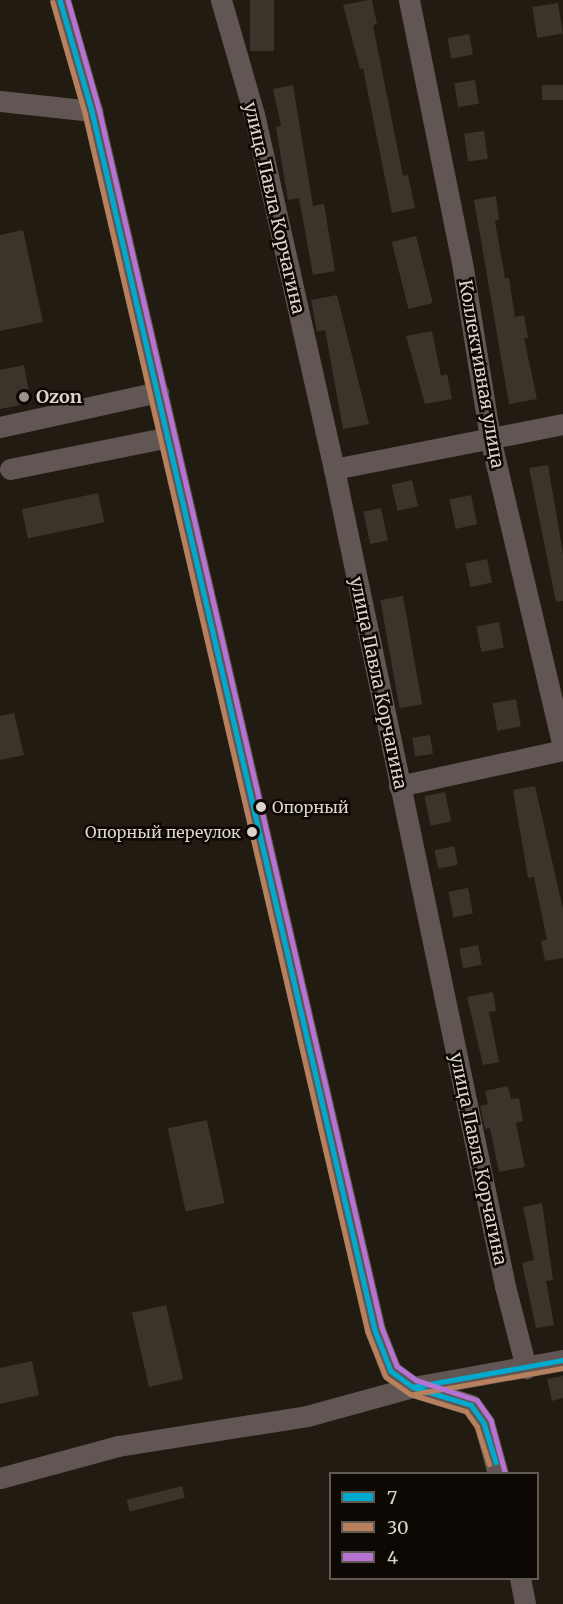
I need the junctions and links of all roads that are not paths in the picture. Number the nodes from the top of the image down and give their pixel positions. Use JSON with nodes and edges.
{"nodes":[{"id":1,"x":60,"y":0,"type":"edge"},
{"id":2,"x":221,"y":0,"type":"edge"},
{"id":3,"x":409,"y":0,"type":"edge"},
{"id":4,"x":0,"y":101,"type":"edge"},
{"id":5,"x":92,"y":111,"type":"junction"},
{"id":6,"x":158,"y":392,"type":"junction"},
{"id":7,"x":563,"y":424,"type":"edge"},
{"id":8,"x":0,"y":427,"type":"edge"},
{"id":9,"x":168,"y":437,"type":"junction"},
{"id":10,"x":490,"y":438,"type":"junction"},
{"id":11,"x":10,"y":469,"type":"dead end"},
{"id":12,"x":334,"y":470,"type":"junction"},
{"id":13,"x":563,"y":748,"type":"edge"},
{"id":14,"x":399,"y":786,"type":"junction"},
{"id":15,"x":563,"y":1360,"type":"edge"},
{"id":16,"x":526,"y":1368,"type":"junction"},
{"id":17,"x":413,"y":1387,"type":"junction"},
{"id":18,"x":497,"y":1468,"type":"edge"},
{"id":19,"x":0,"y":1478,"type":"edge"},
{"id":20,"x":520,"y":1580,"type":"edge"},
{"id":21,"x":525,"y":1604,"type":"edge"}],
"edges":[{"from":1,"to":5,"type":"street"},
{"from":2,"to":12,"type":"street","name":"улица Павла Корчагина"},
{"from":3,"to":10,"type":"street","name":"Коллективная улица"},
{"from":4,"to":5,"type":"street"},
{"from":5,"to":6,"type":"street"},
{"from":6,"to":8,"type":"street"},
{"from":6,"to":9,"type":"street"},
{"from":7,"to":10,"type":"street"},
{"from":9,"to":11,"type":"street"},
{"from":9,"to":17,"type":"street"},
{"from":10,"to":12,"type":"street"},
{"from":10,"to":13,"type":"street","name":"Коллективная улица"},
{"from":12,"to":14,"type":"street","name":"улица Павла Корчагина"},
{"from":13,"to":14,"type":"street"},
{"from":14,"to":16,"type":"street","name":"улица Павла Корчагина"},
{"from":15,"to":16,"type":"street"},
{"from":16,"to":17,"type":"street"},
{"from":17,"to":18,"type":"street"},
{"from":17,"to":19,"type":"street"},
{"from":20,"to":21,"type":"street"}]}
